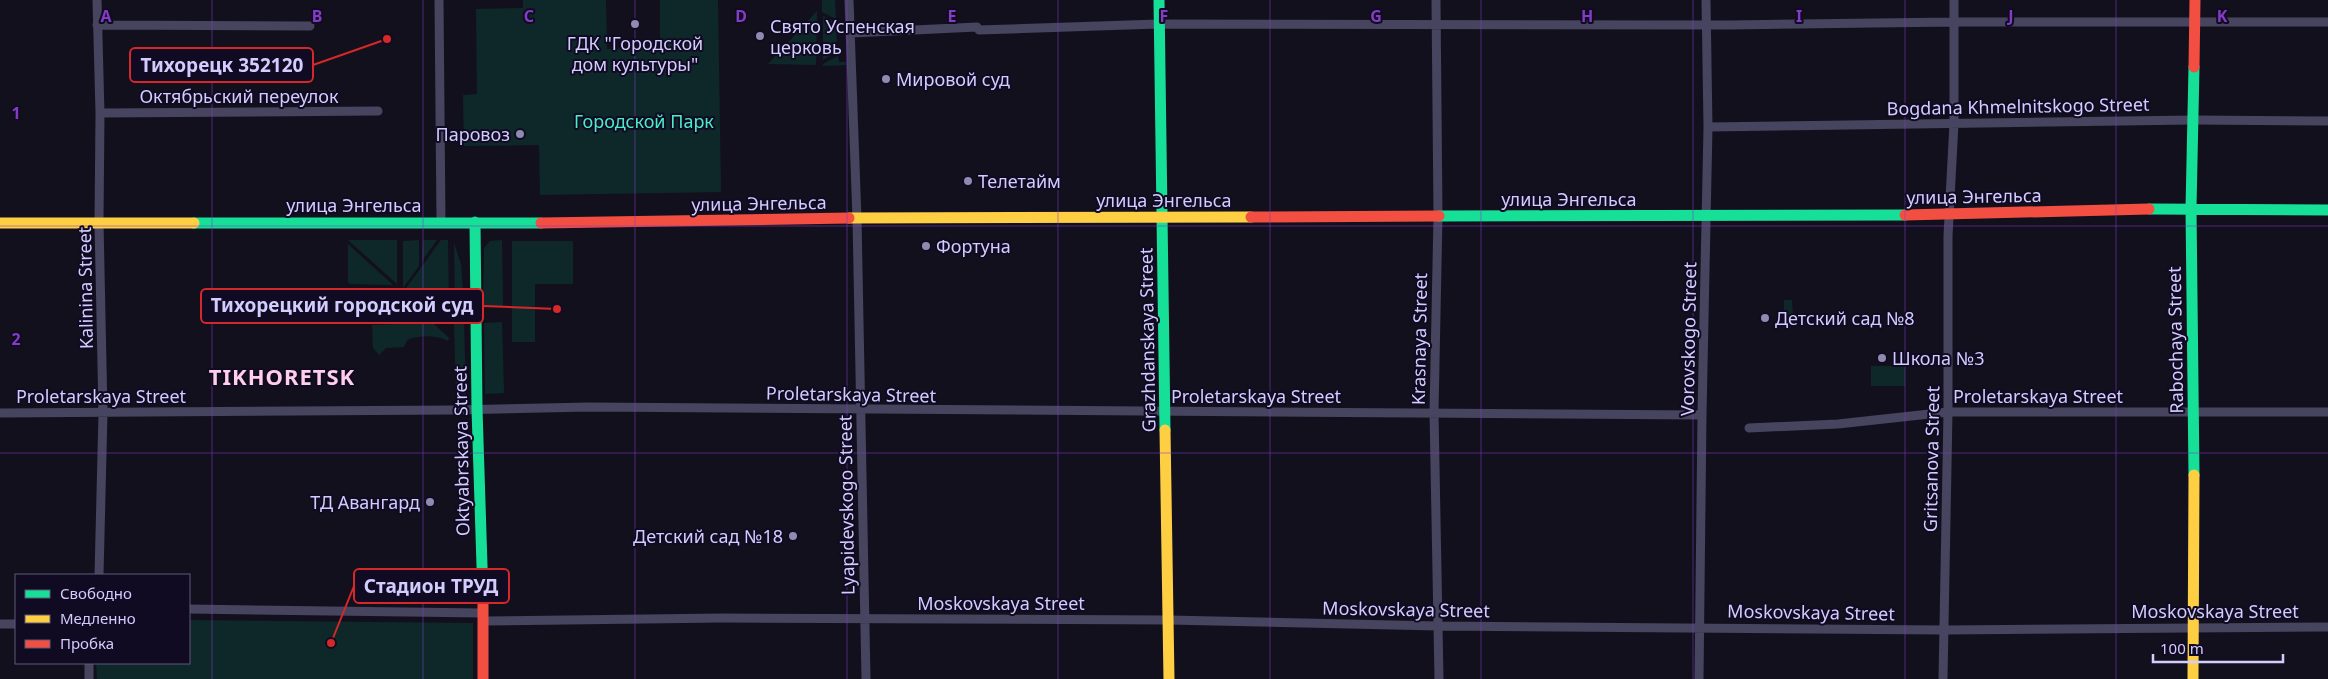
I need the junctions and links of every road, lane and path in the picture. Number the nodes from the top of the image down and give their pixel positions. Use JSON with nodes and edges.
{"nodes":[{"id":1,"x":97,"y":0,"type":"edge"},
{"id":2,"x":440,"y":0,"type":"edge"},
{"id":3,"x":849,"y":0,"type":"edge"},
{"id":4,"x":1159,"y":0,"type":"edge"},
{"id":5,"x":1436,"y":0,"type":"edge"},
{"id":6,"x":1706,"y":0,"type":"edge"},
{"id":7,"x":1954,"y":0,"type":"edge"},
{"id":8,"x":2195,"y":0,"type":"edge"},
{"id":9,"x":1954,"y":22,"type":"junction"},
{"id":10,"x":2328,"y":22,"type":"edge"},
{"id":11,"x":2196,"y":23,"type":"junction"},
{"id":12,"x":1158,"y":24,"type":"junction"},
{"id":13,"x":1436,"y":24,"type":"junction"},
{"id":14,"x":98,"y":25,"type":"junction"},
{"id":15,"x":1705,"y":25,"type":"junction"},
{"id":16,"x":310,"y":26,"type":"dead end"},
{"id":17,"x":851,"y":33,"type":"junction"},
{"id":18,"x":378,"y":111,"type":"dead end"},
{"id":19,"x":100,"y":113,"type":"junction"},
{"id":20,"x":2194,"y":120,"type":"junction"},
{"id":21,"x":2328,"y":121,"type":"edge"},
{"id":22,"x":1954,"y":122,"type":"junction"},
{"id":23,"x":1708,"y":126,"type":"junction"},
{"id":24,"x":2191,"y":208,"type":"junction"},
{"id":25,"x":2328,"y":210,"type":"edge"},
{"id":26,"x":1950,"y":215,"type":"junction"},
{"id":27,"x":1438,"y":216,"type":"junction"},
{"id":28,"x":1707,"y":217,"type":"junction"},
{"id":29,"x":1162,"y":218,"type":"junction"},
{"id":30,"x":857,"y":219,"type":"junction"},
{"id":31,"x":99,"y":222,"type":"junction"},
{"id":32,"x":441,"y":222,"type":"junction"},
{"id":33,"x":475,"y":222,"type":"junction"},
{"id":34,"x":0,"y":224,"type":"edge"},
{"id":35,"x":861,"y":409,"type":"junction"},
{"id":36,"x":477,"y":410,"type":"junction"},
{"id":37,"x":2194,"y":411,"type":"junction"},
{"id":38,"x":1434,"y":412,"type":"junction"},
{"id":39,"x":1948,"y":412,"type":"junction"},
{"id":40,"x":2328,"y":412,"type":"edge"},
{"id":41,"x":0,"y":413,"type":"edge"},
{"id":42,"x":103,"y":413,"type":"junction"},
{"id":43,"x":1165,"y":413,"type":"junction"},
{"id":44,"x":1702,"y":415,"type":"junction"},
{"id":45,"x":1749,"y":428,"type":"dead end"},
{"id":46,"x":99,"y":574,"type":"edge"},
{"id":47,"x":190,"y":610,"type":"edge"},
{"id":48,"x":483,"y":617,"type":"junction"},
{"id":49,"x":865,"y":619,"type":"junction"},
{"id":50,"x":1169,"y":620,"type":"junction"},
{"id":51,"x":0,"y":624,"type":"edge"},
{"id":52,"x":15,"y":624,"type":"edge"},
{"id":53,"x":1438,"y":626,"type":"junction"},
{"id":54,"x":1700,"y":627,"type":"junction"},
{"id":55,"x":2192,"y":627,"type":"junction"},
{"id":56,"x":2328,"y":627,"type":"edge"},
{"id":57,"x":1945,"y":630,"type":"junction"},
{"id":58,"x":89,"y":664,"type":"edge"},
{"id":59,"x":89,"y":679,"type":"edge"},
{"id":60,"x":483,"y":679,"type":"edge"},
{"id":61,"x":866,"y":679,"type":"edge"},
{"id":62,"x":1169,"y":679,"type":"edge"},
{"id":63,"x":1439,"y":679,"type":"edge"},
{"id":64,"x":1699,"y":679,"type":"edge"},
{"id":65,"x":1943,"y":679,"type":"edge"},
{"id":66,"x":2192,"y":679,"type":"edge"}],
"edges":[{"from":1,"to":14,"type":"street","name":"Kalinina Street"},
{"from":2,"to":32,"type":"street"},
{"from":3,"to":17,"type":"street","name":"Lyapidevskogo Street"},
{"from":4,"to":12,"type":"main road","name":"Grazhdanskaya Street"},
{"from":5,"to":13,"type":"street","name":"Krasnaya Street"},
{"from":6,"to":15,"type":"street","name":"Vorovskogo Street"},
{"from":7,"to":9,"type":"street","name":"Gritsanova Street"},
{"from":8,"to":11,"type":"main road","name":"Rabochaya Street"},
{"from":9,"to":11,"type":"street"},
{"from":9,"to":15,"type":"street"},
{"from":9,"to":22,"type":"street","name":"Gritsanova Street"},
{"from":10,"to":11,"type":"street"},
{"from":11,"to":20,"type":"main road","name":"Rabochaya Street"},
{"from":12,"to":13,"type":"street"},
{"from":12,"to":17,"type":"street"},
{"from":12,"to":29,"type":"main road","name":"Grazhdanskaya Street"},
{"from":13,"to":15,"type":"street"},
{"from":13,"to":27,"type":"street","name":"Krasnaya Street"},
{"from":14,"to":16,"type":"street"},
{"from":14,"to":19,"type":"street","name":"Kalinina Street"},
{"from":15,"to":23,"type":"street","name":"Vorovskogo Street"},
{"from":17,"to":30,"type":"street","name":"Lyapidevskogo Street"},
{"from":18,"to":19,"type":"street","name":"Октябрьский переулок"},
{"from":19,"to":31,"type":"street","name":"Kalinina Street"},
{"from":20,"to":21,"type":"street","name":"Bogdana Khmelnitskogo Street"},
{"from":20,"to":22,"type":"street","name":"Bogdana Khmelnitskogo Street"},
{"from":20,"to":24,"type":"main road","name":"Rabochaya Street"},
{"from":22,"to":23,"type":"street","name":"Bogdana Khmelnitskogo Street"},
{"from":22,"to":26,"type":"street","name":"Gritsanova Street"},
{"from":23,"to":28,"type":"street","name":"Vorovskogo Street"},
{"from":24,"to":25,"type":"main road","name":"улица Энгельса"},
{"from":24,"to":26,"type":"main road","name":"улица Энгельса"},
{"from":24,"to":37,"type":"main road","name":"Rabochaya Street"},
{"from":26,"to":28,"type":"main road","name":"улица Энгельса"},
{"from":26,"to":39,"type":"street","name":"Gritsanova Street"},
{"from":27,"to":28,"type":"main road","name":"улица Энгельса"},
{"from":27,"to":29,"type":"main road","name":"улица Энгельса"},
{"from":27,"to":38,"type":"street","name":"Krasnaya Street"},
{"from":28,"to":44,"type":"street","name":"Vorovskogo Street"},
{"from":29,"to":30,"type":"main road","name":"улица Энгельса"},
{"from":29,"to":43,"type":"main road","name":"Grazhdanskaya Street"},
{"from":30,"to":33,"type":"main road","name":"улица Энгельса"},
{"from":30,"to":35,"type":"street","name":"Lyapidevskogo Street"},
{"from":31,"to":32,"type":"main road","name":"улица Энгельса"},
{"from":31,"to":34,"type":"main road","name":"улица Энгельса"},
{"from":31,"to":42,"type":"street","name":"Kalinina Street"},
{"from":32,"to":33,"type":"main road","name":"улица Энгельса"},
{"from":33,"to":36,"type":"main road","name":"Oktyabrskaya Street"},
{"from":35,"to":36,"type":"street","name":"Proletarskaya Street"},
{"from":35,"to":43,"type":"street","name":"Proletarskaya Street"},
{"from":35,"to":49,"type":"street","name":"Lyapidevskogo Street"},
{"from":36,"to":42,"type":"street","name":"Proletarskaya Street"},
{"from":36,"to":48,"type":"main road","name":"Oktyabrskaya Street"},
{"from":37,"to":39,"type":"street","name":"Proletarskaya Street"},
{"from":37,"to":40,"type":"street","name":"Proletarskaya Street"},
{"from":37,"to":55,"type":"main road","name":"Rabochaya Street"},
{"from":38,"to":43,"type":"street","name":"Proletarskaya Street"},
{"from":38,"to":44,"type":"street","name":"Proletarskaya Street"},
{"from":38,"to":53,"type":"street","name":"Krasnaya Street"},
{"from":39,"to":45,"type":"street","name":"Proletarskaya Street"},
{"from":39,"to":57,"type":"street","name":"Gritsanova Street"},
{"from":41,"to":42,"type":"street","name":"Proletarskaya Street"},
{"from":42,"to":46,"type":"street","name":"Kalinina Street"},
{"from":43,"to":50,"type":"main road","name":"Grazhdanskaya Street"},
{"from":44,"to":54,"type":"street","name":"Vorovskogo Street"},
{"from":47,"to":48,"type":"street","name":"Moskovskaya Street"},
{"from":48,"to":49,"type":"street","name":"Moskovskaya Street"},
{"from":48,"to":60,"type":"main road","name":"Oktyabrskaya Street"},
{"from":49,"to":50,"type":"street","name":"Moskovskaya Street"},
{"from":49,"to":61,"type":"street","name":"Lyapidevskogo Street"},
{"from":50,"to":53,"type":"street","name":"Moskovskaya Street"},
{"from":50,"to":62,"type":"main road","name":"Grazhdanskaya Street"},
{"from":51,"to":52,"type":"street"},
{"from":53,"to":54,"type":"street","name":"Moskovskaya Street"},
{"from":53,"to":63,"type":"street","name":"Krasnaya Street"},
{"from":54,"to":57,"type":"street","name":"Moskovskaya Street"},
{"from":54,"to":64,"type":"street","name":"Vorovskogo Street"},
{"from":55,"to":56,"type":"street","name":"Moskovskaya Street"},
{"from":55,"to":57,"type":"street","name":"Moskovskaya Street"},
{"from":55,"to":66,"type":"main road","name":"Rabochaya Street"},
{"from":57,"to":65,"type":"street","name":"Gritsanova Street"},
{"from":58,"to":59,"type":"street"}]}
